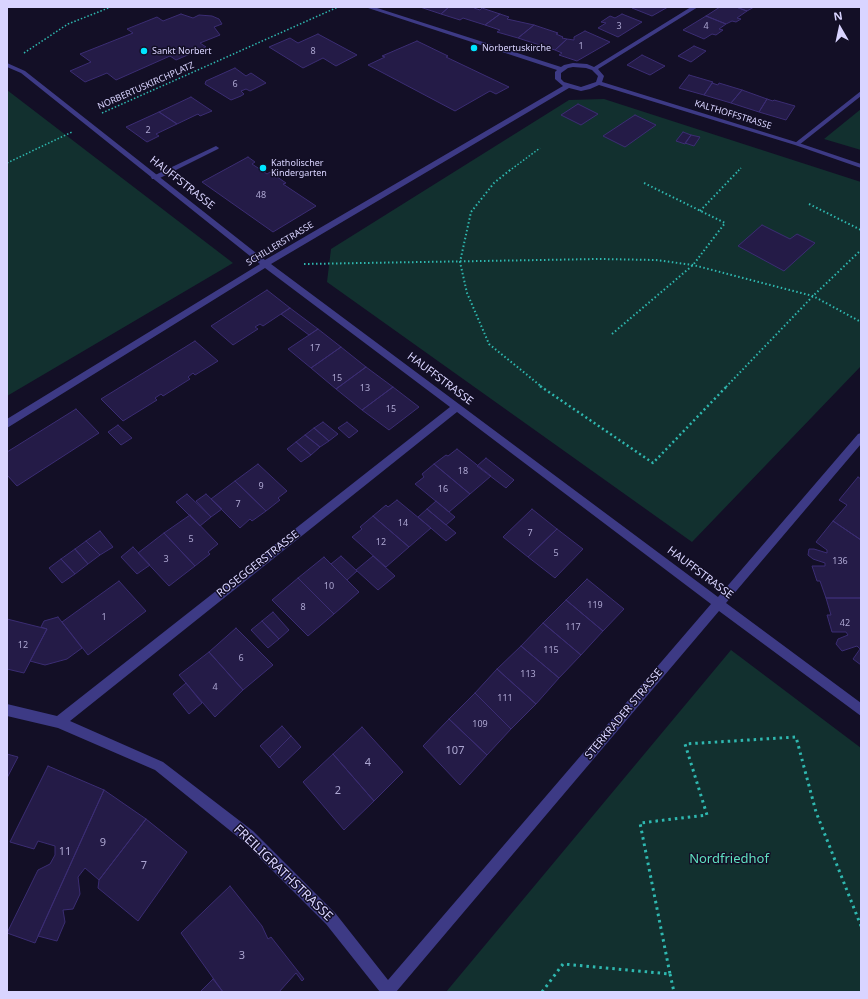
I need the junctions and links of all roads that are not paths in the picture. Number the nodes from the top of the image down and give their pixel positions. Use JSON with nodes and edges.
{"nodes":[{"id":1,"x":368,"y":7,"type":"edge"},
{"id":2,"x":695,"y":7,"type":"edge"},
{"id":3,"x":8,"y":66,"type":"edge"},
{"id":4,"x":561,"y":69,"type":"junction"},
{"id":5,"x":594,"y":69,"type":"junction"},
{"id":6,"x":599,"y":83,"type":"junction"},
{"id":7,"x":568,"y":86,"type":"junction"},
{"id":8,"x":861,"y":93,"type":"edge"},
{"id":9,"x":798,"y":144,"type":"junction"},
{"id":10,"x":216,"y":148,"type":"dead end"},
{"id":11,"x":861,"y":166,"type":"edge"},
{"id":12,"x":155,"y":177,"type":"junction"},
{"id":13,"x":265,"y":264,"type":"junction"},
{"id":14,"x":457,"y":407,"type":"junction"},
{"id":15,"x":7,"y":424,"type":"edge"},
{"id":16,"x":861,"y":437,"type":"edge"},
{"id":17,"x":719,"y":603,"type":"junction"},
{"id":18,"x":7,"y":710,"type":"edge"},
{"id":19,"x":861,"y":710,"type":"edge"},
{"id":20,"x":59,"y":722,"type":"junction"},
{"id":21,"x":387,"y":991,"type":"edge"}],
"edges":[{"from":1,"to":4,"type":"street"},
{"from":2,"to":5,"type":"street"},
{"from":3,"to":12,"type":"street","name":"HAUFFSTRASSE"},
{"from":4,"to":5,"type":"street"},
{"from":4,"to":7,"type":"street"},
{"from":5,"to":6,"type":"street"},
{"from":6,"to":7,"type":"street"},
{"from":6,"to":9,"type":"street","name":"KALTHOFFSTRASSE"},
{"from":7,"to":13,"type":"street","name":"SCHILLERSTRASSE"},
{"from":8,"to":9,"type":"street"},
{"from":9,"to":11,"type":"street","name":"KALTHOFFSTRASSE"},
{"from":10,"to":12,"type":"street"},
{"from":12,"to":13,"type":"street","name":"HAUFFSTRASSE"},
{"from":13,"to":14,"type":"street","name":"HAUFFSTRASSE"},
{"from":13,"to":15,"type":"street","name":"SCHILLERSTRASSE"},
{"from":14,"to":17,"type":"street","name":"HAUFFSTRASSE"},
{"from":14,"to":20,"type":"street","name":"ROSEGGERSTRASSE"},
{"from":16,"to":17,"type":"street","name":"STERKRADER STRASSE"},
{"from":17,"to":19,"type":"street","name":"HAUFFSTRASSE"},
{"from":17,"to":21,"type":"street","name":"STERKRADER STRASSE"},
{"from":18,"to":20,"type":"street","name":"FREILIGRATHSTRASSE"},
{"from":20,"to":21,"type":"street","name":"FREILIGRATHSTRASSE"}]}
